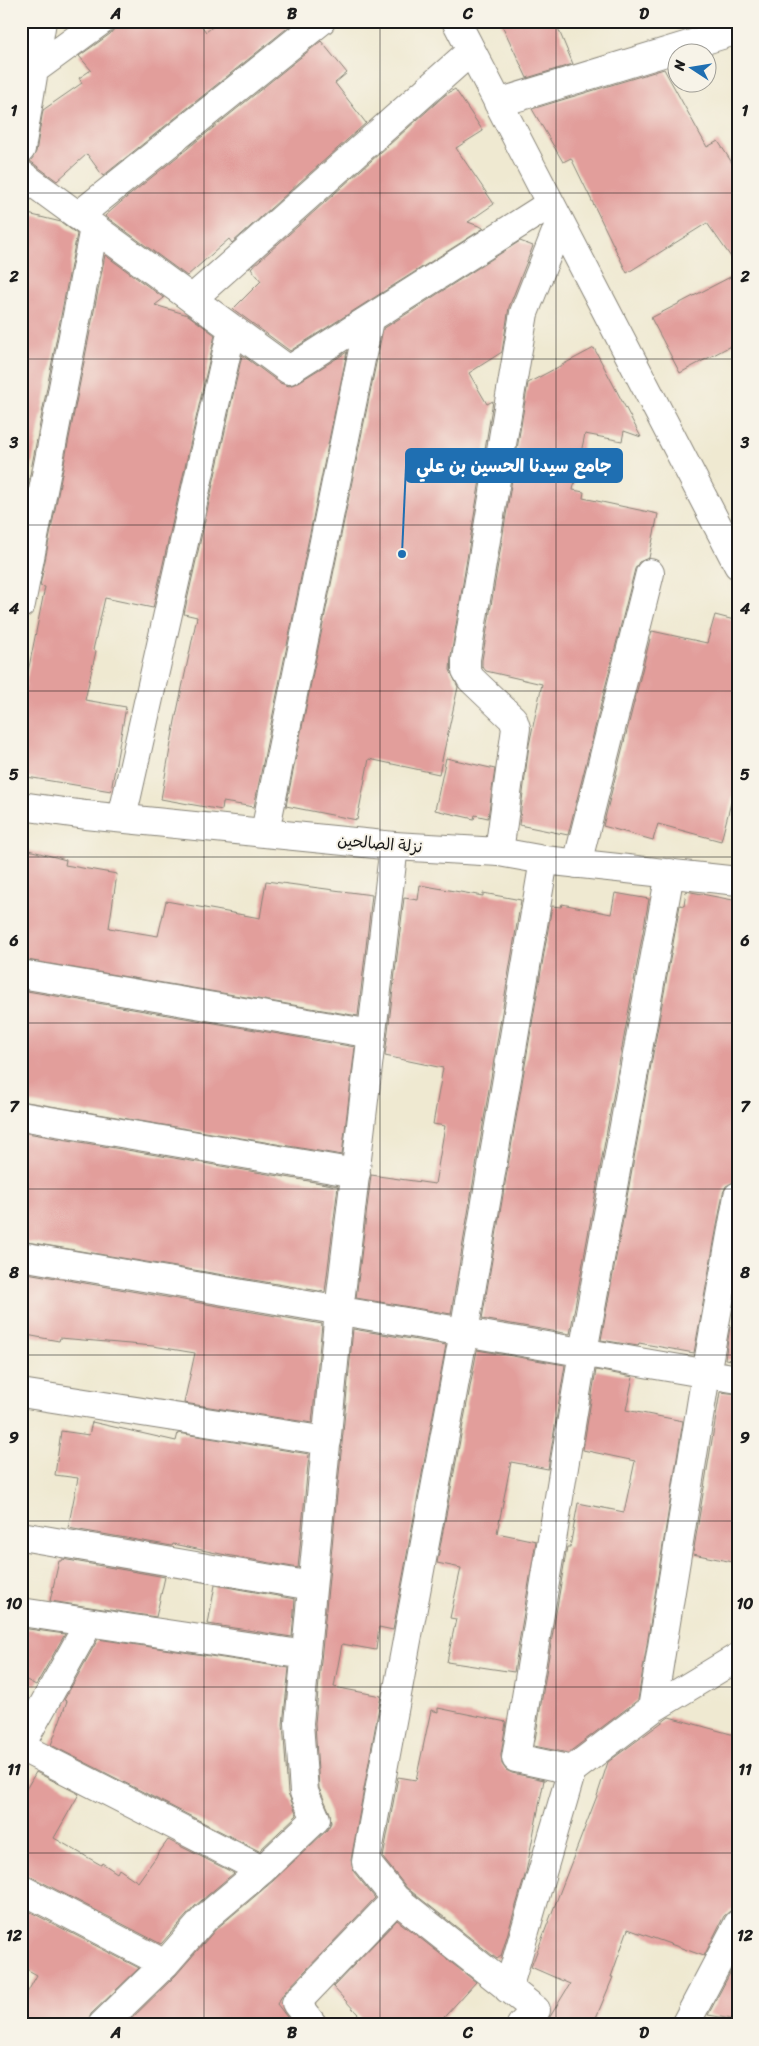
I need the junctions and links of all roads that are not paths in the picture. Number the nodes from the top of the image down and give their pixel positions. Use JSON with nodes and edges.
{"nodes":[{"id":1,"x":42,"y":21,"type":"edge"},
{"id":2,"x":101,"y":21,"type":"edge"},
{"id":3,"x":321,"y":21,"type":"edge"},
{"id":4,"x":456,"y":21,"type":"edge"},
{"id":5,"x":738,"y":30,"type":"edge"},
{"id":6,"x":471,"y":51,"type":"junction"},
{"id":7,"x":34,"y":70,"type":"junction"},
{"id":8,"x":498,"y":103,"type":"junction"},
{"id":9,"x":21,"y":149,"type":"edge"},
{"id":10,"x":21,"y":174,"type":"edge"},
{"id":11,"x":555,"y":213,"type":"junction"},
{"id":12,"x":86,"y":222,"type":"junction"},
{"id":13,"x":192,"y":299,"type":"junction"},
{"id":14,"x":369,"y":320,"type":"junction"},
{"id":15,"x":232,"y":328,"type":"junction"},
{"id":16,"x":738,"y":565,"type":"edge"},
{"id":17,"x":650,"y":573,"type":"dead end"},
{"id":18,"x":21,"y":604,"type":"edge"},
{"id":19,"x":21,"y":806,"type":"edge"},
{"id":20,"x":122,"y":818,"type":"junction"},
{"id":21,"x":265,"y":832,"type":"junction"},
{"id":22,"x":394,"y":846,"type":"junction"},
{"id":23,"x":499,"y":852,"type":"junction"},
{"id":24,"x":544,"y":860,"type":"junction"},
{"id":25,"x":578,"y":864,"type":"junction"},
{"id":26,"x":670,"y":873,"type":"junction"},
{"id":27,"x":738,"y":880,"type":"edge"},
{"id":28,"x":21,"y":974,"type":"edge"},
{"id":29,"x":372,"y":1034,"type":"junction"},
{"id":30,"x":21,"y":1116,"type":"edge"},
{"id":31,"x":356,"y":1173,"type":"junction"},
{"id":32,"x":738,"y":1196,"type":"edge"},
{"id":33,"x":21,"y":1256,"type":"edge"},
{"id":34,"x":339,"y":1311,"type":"junction"},
{"id":35,"x":464,"y":1332,"type":"junction"},
{"id":36,"x":583,"y":1352,"type":"junction"},
{"id":37,"x":706,"y":1374,"type":"junction"},
{"id":38,"x":738,"y":1380,"type":"edge"},
{"id":39,"x":21,"y":1393,"type":"edge"},
{"id":40,"x":327,"y":1441,"type":"junction"},
{"id":41,"x":21,"y":1536,"type":"edge"},
{"id":42,"x":312,"y":1586,"type":"junction"},
{"id":43,"x":21,"y":1612,"type":"edge"},
{"id":44,"x":89,"y":1623,"type":"junction"},
{"id":45,"x":306,"y":1655,"type":"junction"},
{"id":46,"x":738,"y":1657,"type":"edge"},
{"id":47,"x":652,"y":1709,"type":"junction"},
{"id":48,"x":21,"y":1746,"type":"edge"},
{"id":49,"x":572,"y":1770,"type":"junction"},
{"id":50,"x":262,"y":1870,"type":"junction"},
{"id":51,"x":21,"y":1889,"type":"edge"},
{"id":52,"x":396,"y":1899,"type":"junction"},
{"id":53,"x":738,"y":1924,"type":"edge"},
{"id":54,"x":165,"y":1964,"type":"junction"},
{"id":55,"x":508,"y":1988,"type":"junction"},
{"id":56,"x":102,"y":2025,"type":"edge"},
{"id":57,"x":313,"y":2025,"type":"edge"},
{"id":58,"x":521,"y":2025,"type":"edge"},
{"id":59,"x":685,"y":2025,"type":"edge"}],
"edges":[{"from":1,"to":7,"type":"street"},
{"from":2,"to":7,"type":"street"},
{"from":3,"to":12,"type":"street"},
{"from":4,"to":6,"type":"street"},
{"from":5,"to":8,"type":"street"},
{"from":6,"to":8,"type":"street"},
{"from":6,"to":13,"type":"street"},
{"from":7,"to":9,"type":"street"},
{"from":8,"to":11,"type":"street"},
{"from":10,"to":12,"type":"street"},
{"from":11,"to":14,"type":"street"},
{"from":11,"to":16,"type":"street"},
{"from":11,"to":23,"type":"street"},
{"from":12,"to":13,"type":"street"},
{"from":12,"to":18,"type":"street"},
{"from":13,"to":15,"type":"street"},
{"from":14,"to":15,"type":"street"},
{"from":14,"to":21,"type":"street"},
{"from":15,"to":20,"type":"street"},
{"from":17,"to":25,"type":"street"},
{"from":19,"to":20,"type":"street","name":"نزلة الصالحين"},
{"from":20,"to":21,"type":"street","name":"نزلة الصالحين"},
{"from":21,"to":22,"type":"street","name":"نزلة الصالحين"},
{"from":22,"to":23,"type":"street","name":"نزلة الصالحين"},
{"from":22,"to":29,"type":"street"},
{"from":23,"to":24,"type":"street","name":"نزلة الصالحين"},
{"from":24,"to":25,"type":"street","name":"نزلة الصالحين"},
{"from":24,"to":35,"type":"street"},
{"from":25,"to":26,"type":"street","name":"نزلة الصالحين"},
{"from":26,"to":27,"type":"street","name":"نزلة الصالحين"},
{"from":26,"to":36,"type":"street"},
{"from":28,"to":29,"type":"street"},
{"from":29,"to":31,"type":"street"},
{"from":30,"to":31,"type":"street"},
{"from":31,"to":34,"type":"street"},
{"from":32,"to":37,"type":"street"},
{"from":33,"to":34,"type":"street"},
{"from":34,"to":35,"type":"street"},
{"from":34,"to":40,"type":"street"},
{"from":35,"to":36,"type":"street"},
{"from":35,"to":52,"type":"street"},
{"from":36,"to":37,"type":"street"},
{"from":36,"to":49,"type":"street"},
{"from":37,"to":38,"type":"street"},
{"from":37,"to":47,"type":"street"},
{"from":39,"to":40,"type":"street"},
{"from":40,"to":42,"type":"street"},
{"from":41,"to":42,"type":"street"},
{"from":42,"to":45,"type":"street"},
{"from":43,"to":44,"type":"street"},
{"from":44,"to":45,"type":"street"},
{"from":44,"to":48,"type":"street"},
{"from":45,"to":50,"type":"street"},
{"from":46,"to":47,"type":"street"},
{"from":47,"to":49,"type":"street"},
{"from":48,"to":50,"type":"street"},
{"from":49,"to":55,"type":"street"},
{"from":50,"to":54,"type":"street"},
{"from":51,"to":54,"type":"street"},
{"from":52,"to":55,"type":"street"},
{"from":52,"to":57,"type":"street"},
{"from":53,"to":59,"type":"street"},
{"from":54,"to":56,"type":"street"},
{"from":55,"to":58,"type":"street"}]}
